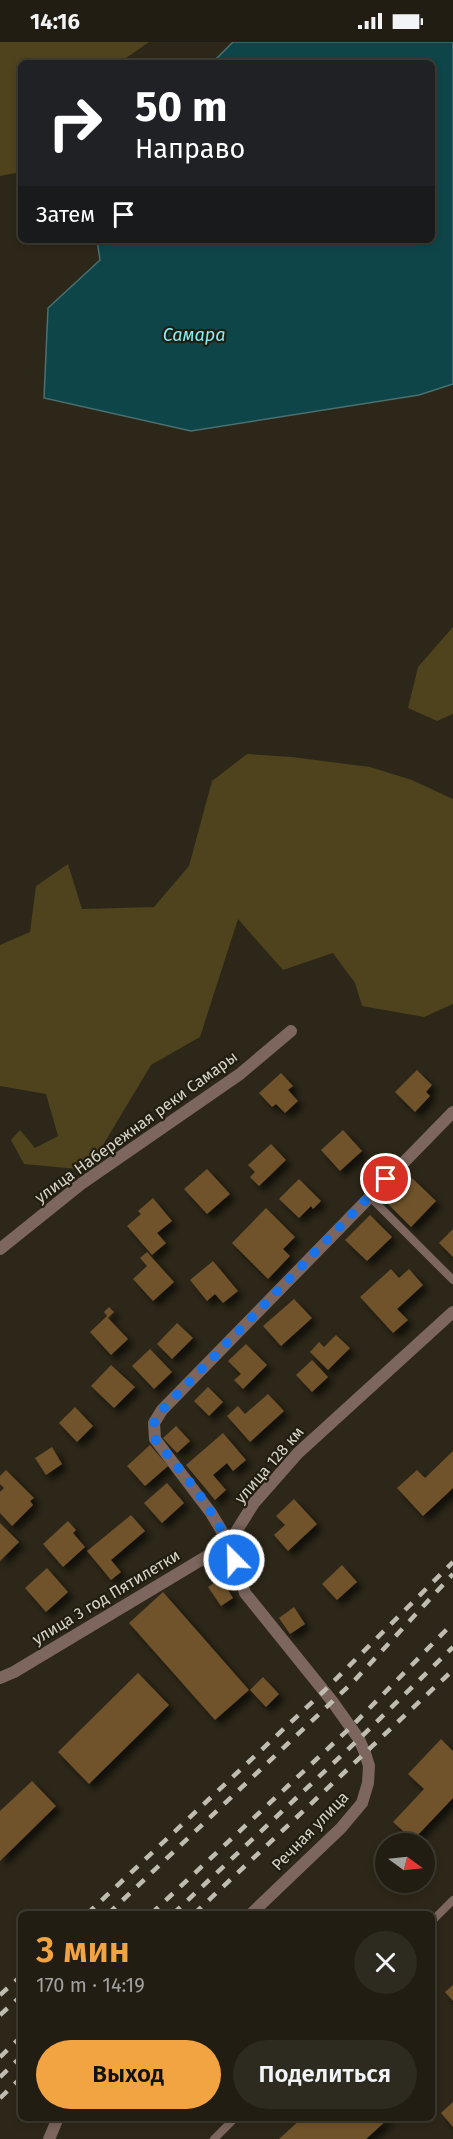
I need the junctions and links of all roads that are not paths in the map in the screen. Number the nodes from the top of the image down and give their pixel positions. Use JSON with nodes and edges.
{"nodes":[{"id":1,"x":291,"y":1031,"type":"dead end"},
{"id":2,"x":453,"y":1112,"type":"edge"},
{"id":3,"x":369,"y":1196,"type":"junction"},
{"id":4,"x":0,"y":1249,"type":"edge"},
{"id":5,"x":453,"y":1280,"type":"edge"},
{"id":6,"x":453,"y":1312,"type":"edge"},
{"id":7,"x":229,"y":1543,"type":"junction"},
{"id":8,"x":0,"y":1677,"type":"edge"},
{"id":9,"x":453,"y":1900,"type":"edge"},
{"id":10,"x":254,"y":1911,"type":"edge"},
{"id":11,"x":435,"y":1918,"type":"edge"},
{"id":12,"x":57,"y":2121,"type":"edge"},
{"id":13,"x":232,"y":2121,"type":"edge"},
{"id":14,"x":49,"y":2139,"type":"edge"},
{"id":15,"x":214,"y":2139,"type":"edge"}],
"edges":[{"from":1,"to":4,"type":"street","name":"улица Набережная реки Самары"},
{"from":2,"to":3,"type":"street"},
{"from":3,"to":5,"type":"lane"},
{"from":3,"to":7,"type":"street"},
{"from":6,"to":7,"type":"street","name":"улица 128 км"},
{"from":7,"to":8,"type":"street","name":"улица 3 год Пятилетки"},
{"from":7,"to":10,"type":"street","name":"Речная улица"},
{"from":9,"to":11,"type":"lane"},
{"from":12,"to":14,"type":"street"},
{"from":13,"to":15,"type":"lane"}]}
